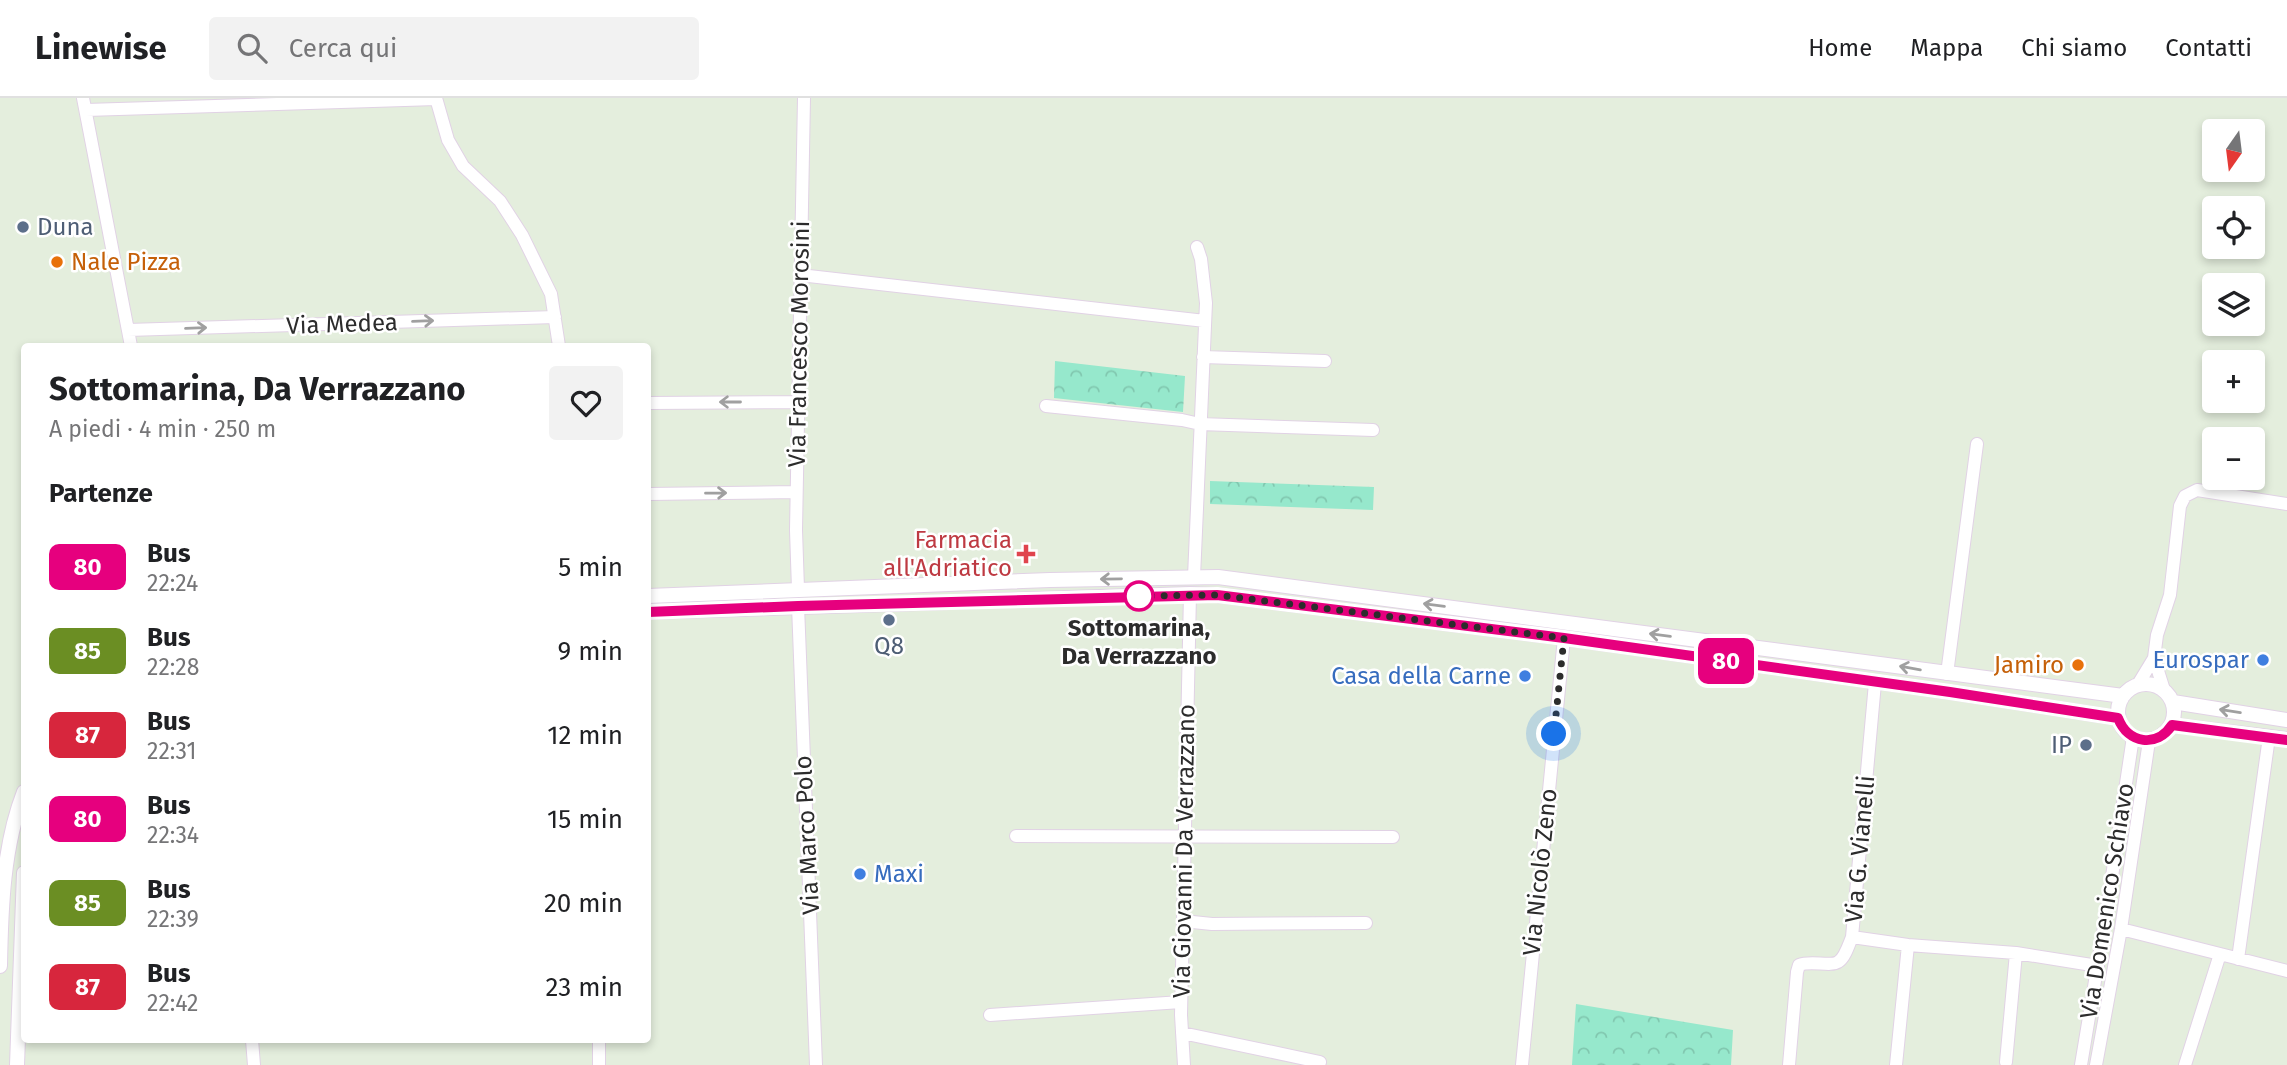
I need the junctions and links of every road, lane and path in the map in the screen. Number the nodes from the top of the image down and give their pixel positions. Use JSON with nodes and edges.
{"nodes":[{"id":1,"x":436,"y":98,"type":"edge"},
{"id":2,"x":804,"y":98,"type":"edge"},
{"id":3,"x":84,"y":104,"type":"edge"},
{"id":4,"x":1197,"y":247,"type":"dead end"},
{"id":5,"x":800,"y":275,"type":"junction"},
{"id":6,"x":555,"y":317,"type":"junction"},
{"id":7,"x":1205,"y":321,"type":"junction"},
{"id":8,"x":128,"y":330,"type":"junction"},
{"id":9,"x":130,"y":343,"type":"edge"},
{"id":10,"x":559,"y":343,"type":"edge"},
{"id":11,"x":1203,"y":357,"type":"junction"},
{"id":12,"x":1325,"y":361,"type":"dead end"},
{"id":13,"x":798,"y":402,"type":"junction"},
{"id":14,"x":651,"y":403,"type":"edge"},
{"id":15,"x":1046,"y":406,"type":"dead end"},
{"id":16,"x":1200,"y":424,"type":"junction"},
{"id":17,"x":1373,"y":430,"type":"dead end"},
{"id":18,"x":1977,"y":444,"type":"dead end"},
{"id":19,"x":796,"y":492,"type":"junction"},
{"id":20,"x":651,"y":495,"type":"edge"},
{"id":21,"x":2287,"y":504,"type":"edge"},
{"id":22,"x":1194,"y":577,"type":"junction"},
{"id":23,"x":798,"y":589,"type":"junction"},
{"id":24,"x":1190,"y":594,"type":"junction"},
{"id":25,"x":651,"y":596,"type":"edge"},
{"id":26,"x":798,"y":606,"type":"junction"},
{"id":27,"x":651,"y":612,"type":"edge"},
{"id":28,"x":1564,"y":638,"type":"junction"},
{"id":29,"x":2154,"y":658,"type":"junction"},
{"id":30,"x":1947,"y":674,"type":"junction"},
{"id":31,"x":1875,"y":683,"type":"junction"},
{"id":32,"x":2137,"y":686,"type":"junction"},
{"id":33,"x":2123,"y":696,"type":"junction"},
{"id":34,"x":2168,"y":696,"type":"junction"},
{"id":35,"x":2118,"y":718,"type":"junction"},
{"id":36,"x":2287,"y":720,"type":"edge"},
{"id":37,"x":2172,"y":725,"type":"junction"},
{"id":38,"x":2133,"y":737,"type":"junction"},
{"id":39,"x":2269,"y":737,"type":"junction"},
{"id":40,"x":2287,"y":740,"type":"edge"},
{"id":41,"x":2148,"y":741,"type":"junction"},
{"id":42,"x":21,"y":802,"type":"edge"},
{"id":43,"x":1185,"y":835,"type":"junction"},
{"id":44,"x":1016,"y":836,"type":"dead end"},
{"id":45,"x":1393,"y":837,"type":"dead end"},
{"id":46,"x":1183,"y":921,"type":"junction"},
{"id":47,"x":1366,"y":923,"type":"dead end"},
{"id":48,"x":2121,"y":929,"type":"junction"},
{"id":49,"x":1852,"y":937,"type":"junction"},
{"id":50,"x":1908,"y":945,"type":"junction"},
{"id":51,"x":2016,"y":953,"type":"junction"},
{"id":52,"x":2220,"y":954,"type":"junction"},
{"id":53,"x":2238,"y":959,"type":"junction"},
{"id":54,"x":0,"y":965,"type":"edge"},
{"id":55,"x":2098,"y":966,"type":"junction"},
{"id":56,"x":21,"y":969,"type":"edge"},
{"id":57,"x":2287,"y":971,"type":"edge"},
{"id":58,"x":1181,"y":1002,"type":"junction"},
{"id":59,"x":990,"y":1015,"type":"dead end"},
{"id":60,"x":1182,"y":1033,"type":"junction"},
{"id":61,"x":252,"y":1043,"type":"edge"},
{"id":62,"x":599,"y":1043,"type":"edge"},
{"id":63,"x":1320,"y":1062,"type":"dead end"},
{"id":64,"x":2006,"y":1062,"type":"dead end"},
{"id":65,"x":18,"y":1065,"type":"edge"},
{"id":66,"x":254,"y":1065,"type":"edge"},
{"id":67,"x":600,"y":1065,"type":"edge"},
{"id":68,"x":816,"y":1065,"type":"edge"},
{"id":69,"x":1184,"y":1065,"type":"edge"},
{"id":70,"x":1522,"y":1065,"type":"edge"},
{"id":71,"x":1789,"y":1065,"type":"edge"},
{"id":72,"x":1896,"y":1065,"type":"edge"},
{"id":73,"x":2081,"y":1065,"type":"edge"},
{"id":74,"x":2096,"y":1065,"type":"edge"},
{"id":75,"x":2185,"y":1065,"type":"edge"}],
"edges":[{"from":1,"to":3,"type":"street"},
{"from":1,"to":6,"type":"street"},
{"from":2,"to":5,"type":"street","name":"Via Francesco Morosini"},
{"from":3,"to":8,"type":"street"},
{"from":4,"to":7,"type":"street"},
{"from":5,"to":7,"type":"street"},
{"from":5,"to":13,"type":"street","name":"Via Francesco Morosini"},
{"from":8,"to":6,"type":"street","name":"Via Medea","one_way":true},
{"from":6,"to":10,"type":"street"},
{"from":7,"to":11,"type":"street"},
{"from":8,"to":9,"type":"street"},
{"from":11,"to":12,"type":"street"},
{"from":11,"to":16,"type":"street"},
{"from":13,"to":14,"type":"street","one_way":true},
{"from":13,"to":19,"type":"street","name":"Via Francesco Morosini"},
{"from":15,"to":16,"type":"street"},
{"from":16,"to":17,"type":"street"},
{"from":16,"to":22,"type":"street"},
{"from":18,"to":30,"type":"street"},
{"from":20,"to":19,"type":"street","one_way":true},
{"from":19,"to":23,"type":"street","name":"Via Francesco Morosini"},
{"from":21,"to":29,"type":"street"},
{"from":22,"to":23,"type":"street","one_way":true},
{"from":30,"to":22,"type":"street","one_way":true},
{"from":23,"to":25,"type":"street"},
{"from":24,"to":26,"type":"street"},
{"from":24,"to":28,"type":"street"},
{"from":24,"to":43,"type":"street","name":"Via Giovanni Da Verrazzano"},
{"from":26,"to":27,"type":"street"},
{"from":26,"to":68,"type":"street","name":"Via Marco Polo"},
{"from":28,"to":31,"type":"street"},
{"from":28,"to":70,"type":"street","name":"Via Nicolò Zeno"},
{"from":29,"to":32,"type":"street"},
{"from":29,"to":34,"type":"street"},
{"from":30,"to":33,"type":"street"},
{"from":31,"to":35,"type":"street"},
{"from":31,"to":49,"type":"street","name":"Via G. Vianelli"},
{"from":32,"to":33,"type":"street"},
{"from":32,"to":34,"type":"street"},
{"from":33,"to":35,"type":"street"},
{"from":36,"to":34,"type":"street","one_way":true},
{"from":34,"to":37,"type":"street"},
{"from":35,"to":38,"type":"street"},
{"from":37,"to":39,"type":"street"},
{"from":37,"to":41,"type":"street"},
{"from":38,"to":41,"type":"street"},
{"from":38,"to":55,"type":"street","name":"Via Domenico Schiavo"},
{"from":39,"to":40,"type":"street"},
{"from":39,"to":53,"type":"street"},
{"from":41,"to":48,"type":"street","name":"Via Domenico Schiavo"},
{"from":42,"to":54,"type":"street"},
{"from":43,"to":44,"type":"street"},
{"from":43,"to":45,"type":"street"},
{"from":43,"to":46,"type":"street","name":"Via Giovanni Da Verrazzano"},
{"from":46,"to":47,"type":"street"},
{"from":46,"to":58,"type":"street","name":"Via Giovanni Da Verrazzano"},
{"from":48,"to":52,"type":"street"},
{"from":48,"to":74,"type":"street","name":"Via Domenico Schiavo"},
{"from":49,"to":50,"type":"street","name":"Via G. Vianelli"},
{"from":49,"to":71,"type":"street"},
{"from":50,"to":51,"type":"street","name":"Via G. Vianelli"},
{"from":50,"to":72,"type":"street"},
{"from":51,"to":55,"type":"street","name":"Via G. Vianelli"},
{"from":51,"to":64,"type":"street"},
{"from":52,"to":53,"type":"street"},
{"from":52,"to":75,"type":"street"},
{"from":53,"to":57,"type":"street"},
{"from":55,"to":73,"type":"street","name":"Via Domenico Schiavo"},
{"from":56,"to":65,"type":"street"},
{"from":58,"to":59,"type":"street"},
{"from":58,"to":60,"type":"street","name":"Via Giovanni Da Verrazzano"},
{"from":60,"to":63,"type":"street"},
{"from":60,"to":69,"type":"street","name":"Via Giovanni Da Verrazzano"},
{"from":61,"to":66,"type":"street"},
{"from":62,"to":67,"type":"street"}]}
